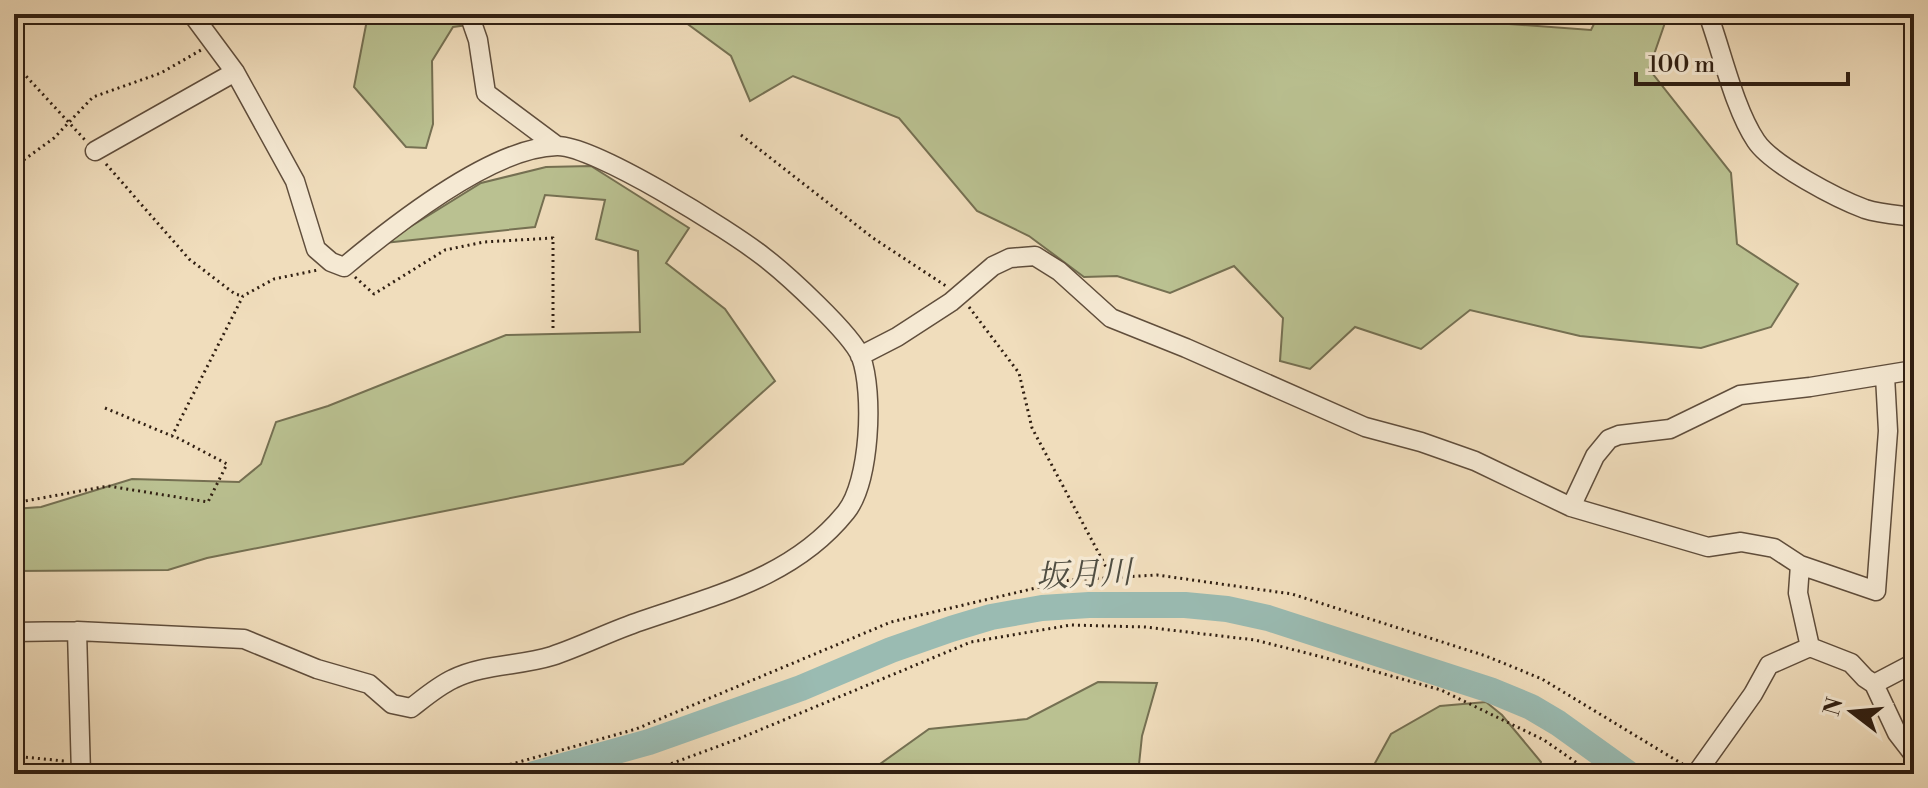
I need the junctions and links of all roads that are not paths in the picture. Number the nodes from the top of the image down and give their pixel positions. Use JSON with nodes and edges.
{"nodes":[{"id":1,"x":192,"y":14,"type":"edge"},
{"id":2,"x":469,"y":14,"type":"edge"},
{"id":3,"x":1708,"y":14,"type":"edge"},
{"id":4,"x":235,"y":72,"type":"junction"},
{"id":5,"x":557,"y":146,"type":"junction"},
{"id":6,"x":95,"y":151,"type":"dead end"},
{"id":7,"x":1914,"y":217,"type":"edge"},
{"id":8,"x":860,"y":356,"type":"junction"},
{"id":9,"x":1914,"y":370,"type":"edge"},
{"id":10,"x":1885,"y":376,"type":"junction"},
{"id":11,"x":1571,"y":507,"type":"junction"},
{"id":12,"x":1800,"y":565,"type":"junction"},
{"id":13,"x":77,"y":631,"type":"junction"},
{"id":14,"x":14,"y":632,"type":"edge"},
{"id":15,"x":1810,"y":647,"type":"junction"},
{"id":16,"x":1914,"y":663,"type":"edge"},
{"id":17,"x":1874,"y":684,"type":"junction"},
{"id":18,"x":1914,"y":755,"type":"edge"},
{"id":19,"x":82,"y":769,"type":"edge"},
{"id":20,"x":1697,"y":774,"type":"edge"}],
"edges":[{"from":1,"to":4,"type":"street"},
{"from":2,"to":5,"type":"street"},
{"from":3,"to":7,"type":"street"},
{"from":4,"to":5,"type":"street"},
{"from":4,"to":6,"type":"street"},
{"from":5,"to":8,"type":"street"},
{"from":8,"to":11,"type":"street"},
{"from":8,"to":13,"type":"street"},
{"from":9,"to":10,"type":"street"},
{"from":10,"to":11,"type":"street"},
{"from":10,"to":12,"type":"street"},
{"from":11,"to":12,"type":"street"},
{"from":12,"to":15,"type":"street"},
{"from":13,"to":14,"type":"street"},
{"from":13,"to":19,"type":"street"},
{"from":15,"to":17,"type":"street"},
{"from":15,"to":20,"type":"street"},
{"from":16,"to":17,"type":"street"},
{"from":17,"to":18,"type":"street"}]}
